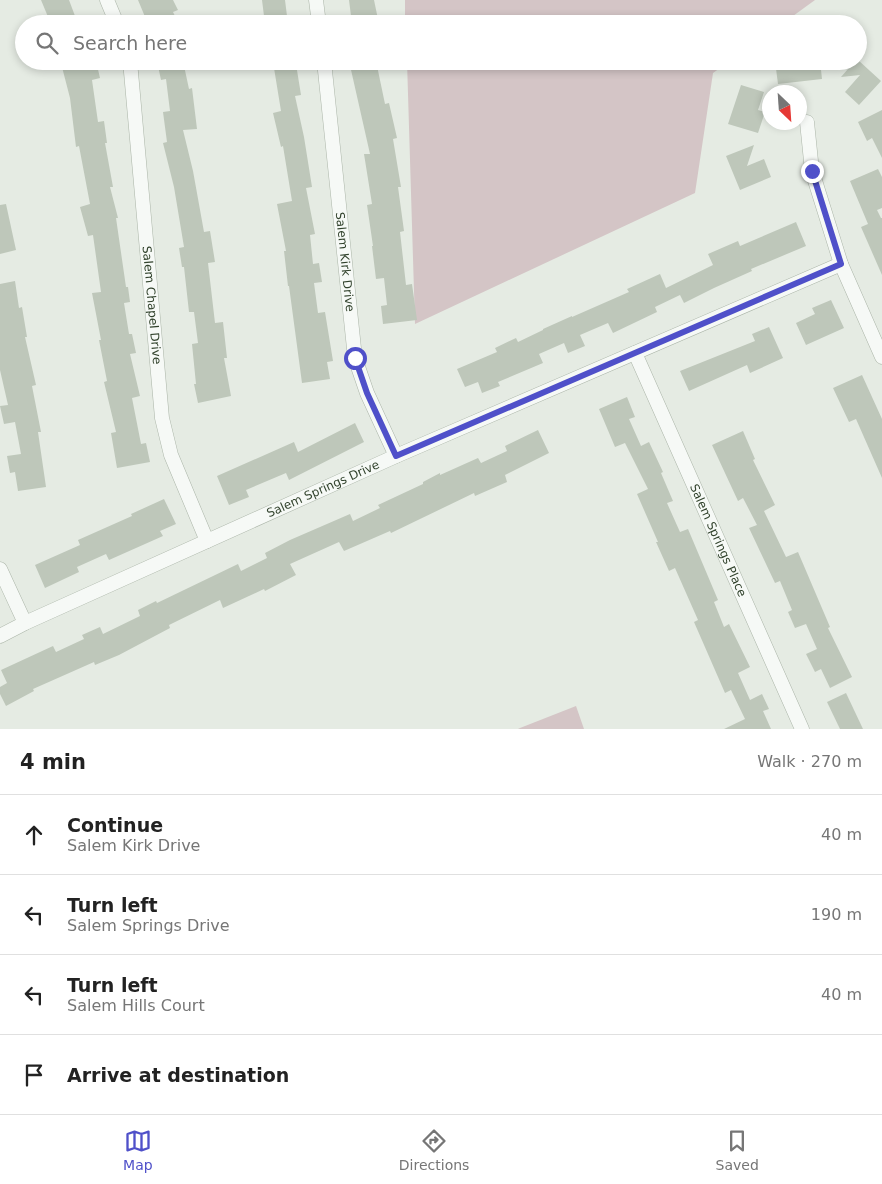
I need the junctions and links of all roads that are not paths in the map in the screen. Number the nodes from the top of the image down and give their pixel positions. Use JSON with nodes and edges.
{"nodes":[{"id":1,"x":107,"y":0,"type":"edge"},
{"id":2,"x":316,"y":0,"type":"edge"},
{"id":3,"x":113,"y":15,"type":"edge"},
{"id":4,"x":318,"y":15,"type":"edge"},
{"id":5,"x":131,"y":70,"type":"edge"},
{"id":6,"x":325,"y":70,"type":"edge"},
{"id":7,"x":807,"y":122,"type":"dead end"},
{"id":8,"x":841,"y":264,"type":"junction"},
{"id":9,"x":635,"y":352,"type":"junction"},
{"id":10,"x":882,"y":357,"type":"edge"},
{"id":11,"x":396,"y":456,"type":"junction"},
{"id":12,"x":207,"y":541,"type":"junction"},
{"id":13,"x":0,"y":569,"type":"edge"},
{"id":14,"x":25,"y":623,"type":"junction"},
{"id":15,"x":0,"y":636,"type":"edge"},
{"id":16,"x":802,"y":729,"type":"edge"}],
"edges":[{"from":1,"to":3,"type":"street"},
{"from":2,"to":4,"type":"street"},
{"from":5,"to":12,"type":"street","name":"Salem Chapel Drive"},
{"from":6,"to":11,"type":"street","name":"Salem Kirk Drive"},
{"from":7,"to":8,"type":"street"},
{"from":8,"to":9,"type":"street","name":"Salem Springs Drive"},
{"from":8,"to":10,"type":"street"},
{"from":9,"to":11,"type":"street","name":"Salem Springs Drive"},
{"from":9,"to":16,"type":"street","name":"Salem Springs Place"},
{"from":11,"to":12,"type":"street","name":"Salem Springs Drive"},
{"from":12,"to":14,"type":"street","name":"Salem Springs Drive"},
{"from":13,"to":14,"type":"street"},
{"from":14,"to":15,"type":"street","name":"Salem Springs Drive"}]}
